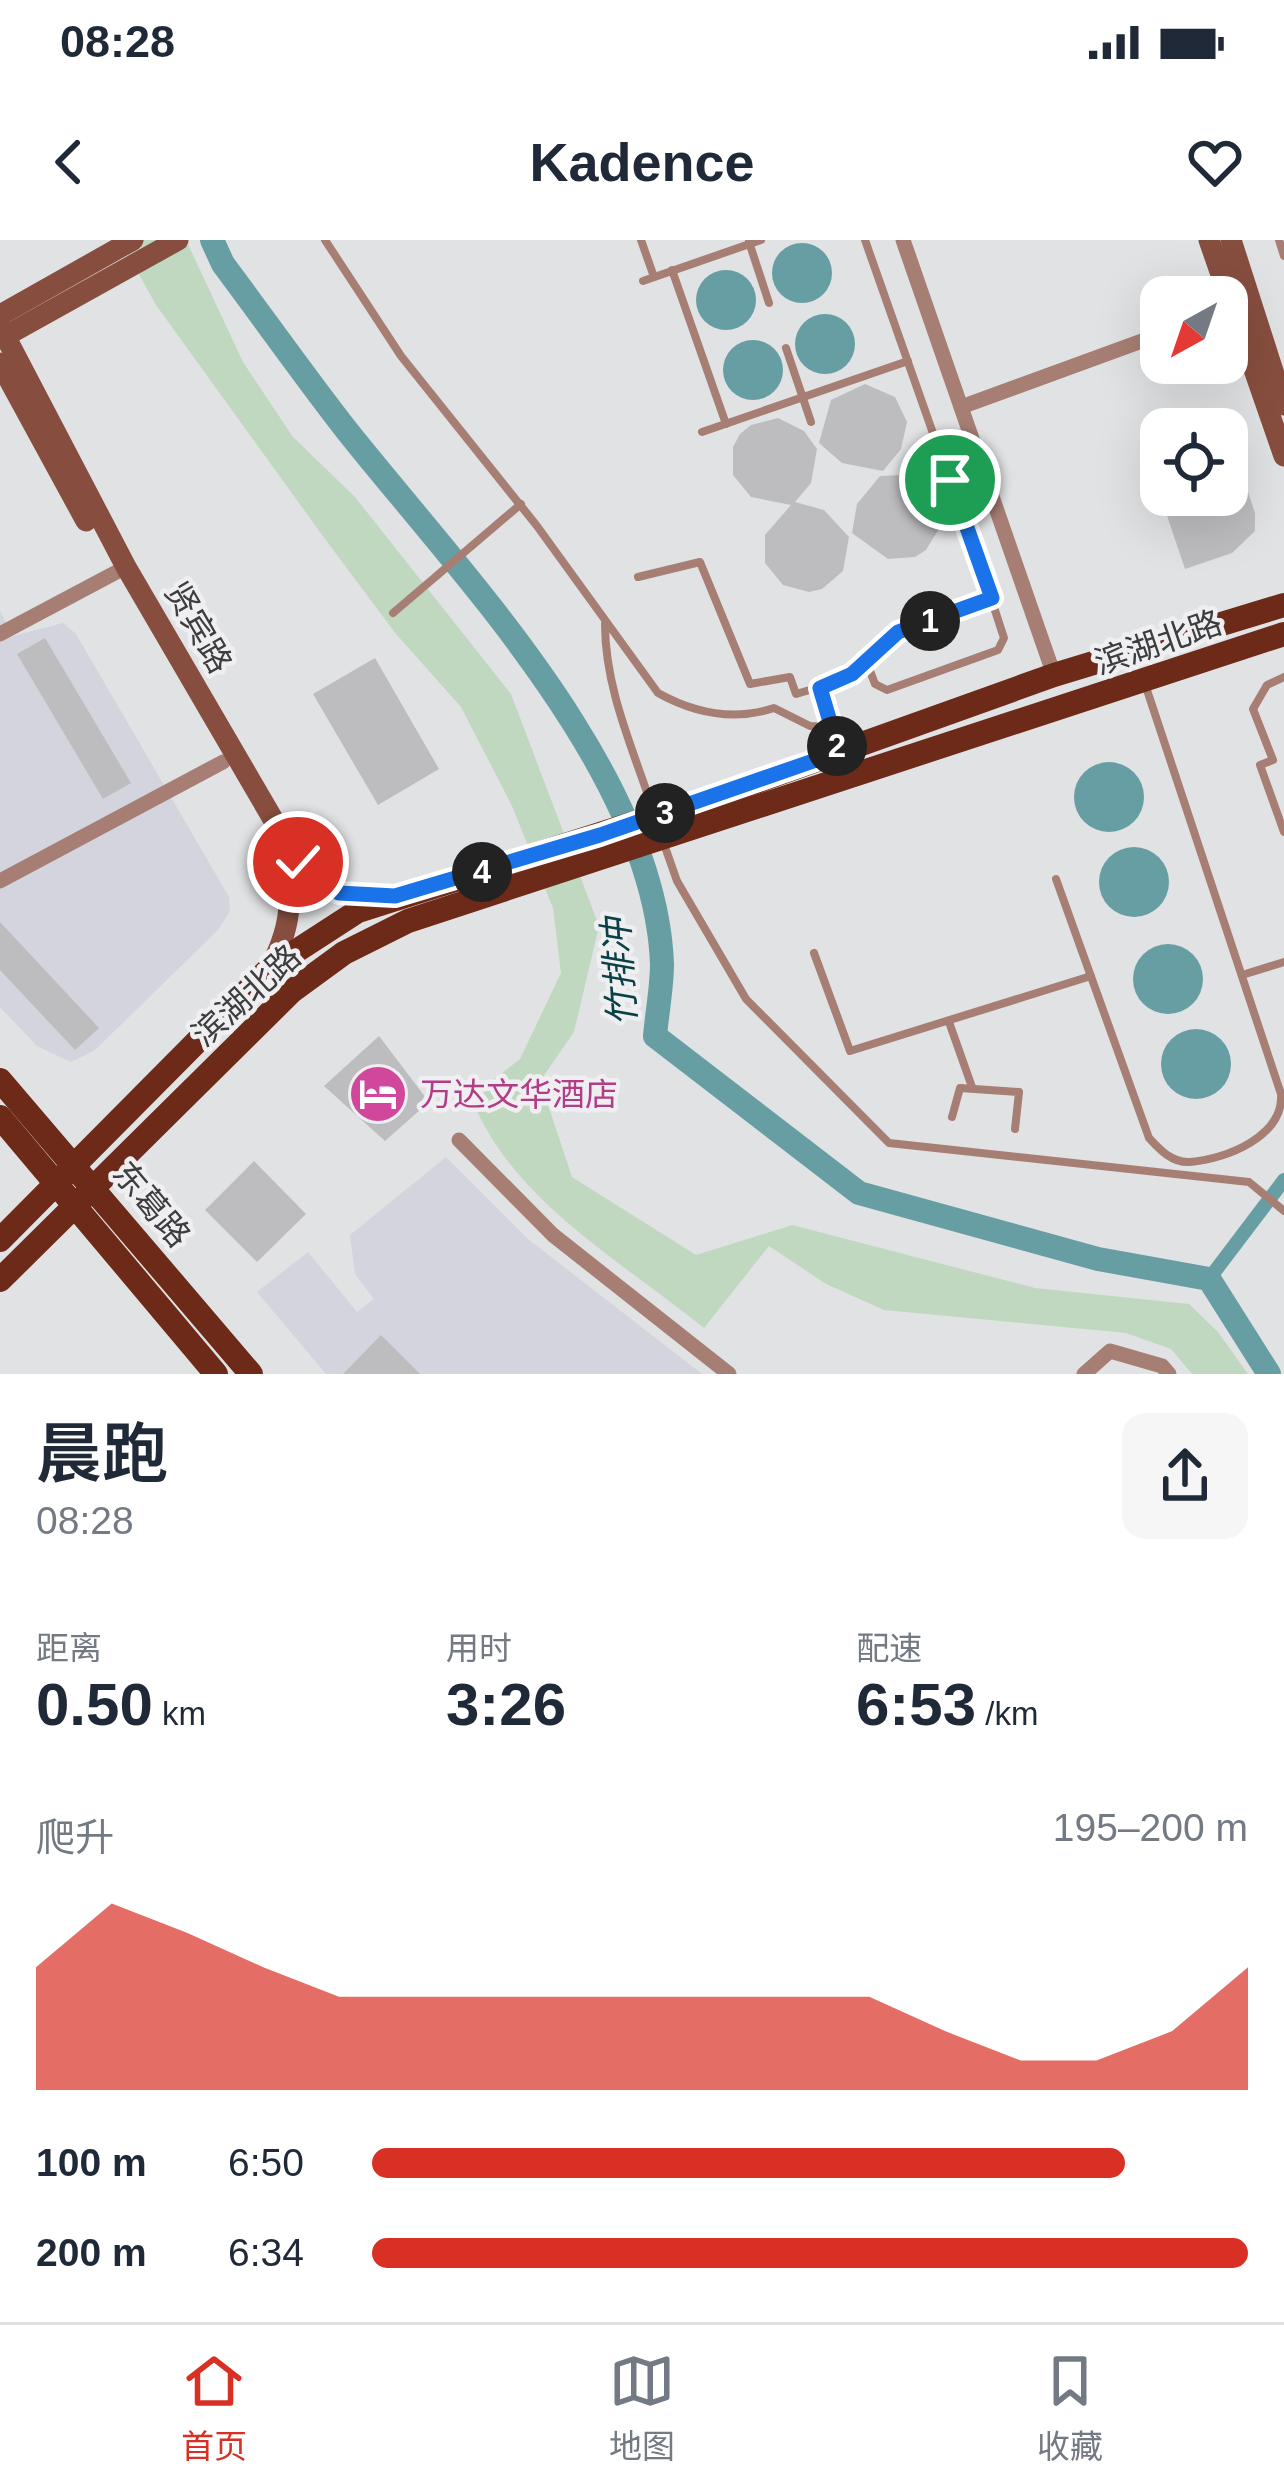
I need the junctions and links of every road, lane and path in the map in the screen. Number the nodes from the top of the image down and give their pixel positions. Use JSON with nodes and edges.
{"nodes":[{"id":1,"x":134,"y":240,"type":"edge"},
{"id":2,"x":178,"y":240,"type":"edge"},
{"id":3,"x":325,"y":240,"type":"edge"},
{"id":4,"x":641,"y":240,"type":"edge"},
{"id":5,"x":761,"y":240,"type":"edge"},
{"id":6,"x":865,"y":240,"type":"edge"},
{"id":7,"x":903,"y":240,"type":"edge"},
{"id":8,"x":1209,"y":240,"type":"edge"},
{"id":9,"x":1231,"y":240,"type":"edge"},
{"id":10,"x":1279,"y":240,"type":"edge"},
{"id":11,"x":749,"y":242,"type":"edge"},
{"id":12,"x":1284,"y":256,"type":"edge"},
{"id":13,"x":113,"y":263,"type":"junction"},
{"id":14,"x":672,"y":270,"type":"junction"},
{"id":15,"x":1219,"y":276,"type":"edge"},
{"id":16,"x":655,"y":277,"type":"junction"},
{"id":17,"x":643,"y":281,"type":"dead end"},
{"id":18,"x":769,"y":303,"type":"dead end"},
{"id":19,"x":1,"y":329,"type":"edge"},
{"id":20,"x":1140,"y":342,"type":"edge"},
{"id":21,"x":786,"y":348,"type":"dead end"},
{"id":22,"x":1248,"y":360,"type":"edge"},
{"id":23,"x":908,"y":361,"type":"junction"},
{"id":24,"x":0,"y":363,"type":"edge"},
{"id":25,"x":1282,"y":394,"type":"edge"},
{"id":26,"x":802,"y":398,"type":"junction"},
{"id":27,"x":961,"y":407,"type":"junction"},
{"id":28,"x":811,"y":422,"type":"dead end"},
{"id":29,"x":726,"y":424,"type":"junction"},
{"id":30,"x":702,"y":432,"type":"dead end"},
{"id":31,"x":1284,"y":456,"type":"edge"},
{"id":32,"x":520,"y":504,"type":"junction"},
{"id":33,"x":120,"y":571,"type":"junction"},
{"id":34,"x":638,"y":577,"type":"dead end"},
{"id":35,"x":992,"y":598,"type":"junction"},
{"id":36,"x":1284,"y":605,"type":"edge"},
{"id":37,"x":393,"y":613,"type":"dead end"},
{"id":38,"x":605,"y":624,"type":"junction"},
{"id":39,"x":0,"y":634,"type":"edge"},
{"id":40,"x":1284,"y":634,"type":"edge"},
{"id":41,"x":867,"y":663,"type":"junction"},
{"id":42,"x":1054,"y":675,"type":"junction"},
{"id":43,"x":1284,"y":677,"type":"edge"},
{"id":44,"x":1144,"y":682,"type":"junction"},
{"id":45,"x":820,"y":688,"type":"junction"},
{"id":46,"x":836,"y":740,"type":"junction"},
{"id":47,"x":223,"y":762,"type":"junction"},
{"id":48,"x":696,"y":815,"type":"junction"},
{"id":49,"x":1284,"y":832,"type":"edge"},
{"id":50,"x":510,"y":876,"type":"junction"},
{"id":51,"x":1056,"y":879,"type":"dead end"},
{"id":52,"x":0,"y":881,"type":"edge"},
{"id":53,"x":395,"y":896,"type":"junction"},
{"id":54,"x":814,"y":953,"type":"dead end"},
{"id":55,"x":1284,"y":962,"type":"edge"},
{"id":56,"x":270,"y":968,"type":"junction"},
{"id":57,"x":1242,"y":975,"type":"junction"},
{"id":58,"x":1091,"y":976,"type":"junction"},
{"id":59,"x":949,"y":1022,"type":"junction"},
{"id":60,"x":0,"y":1080,"type":"edge"},
{"id":61,"x":972,"y":1087,"type":"junction"},
{"id":62,"x":0,"y":1117,"type":"edge"},
{"id":63,"x":952,"y":1117,"type":"dead end"},
{"id":64,"x":1015,"y":1129,"type":"dead end"},
{"id":65,"x":459,"y":1140,"type":"dead end"},
{"id":66,"x":65,"y":1171,"type":"junction"},
{"id":67,"x":84,"y":1193,"type":"junction"},
{"id":68,"x":1284,"y":1211,"type":"edge"},
{"id":69,"x":0,"y":1240,"type":"edge"},
{"id":70,"x":0,"y":1280,"type":"edge"},
{"id":71,"x":216,"y":1374,"type":"edge"},
{"id":72,"x":251,"y":1374,"type":"edge"},
{"id":73,"x":729,"y":1374,"type":"edge"},
{"id":74,"x":1084,"y":1374,"type":"edge"},
{"id":75,"x":1169,"y":1374,"type":"edge"}],
"edges":[{"from":1,"to":13,"type":"main road"},
{"from":2,"to":13,"type":"main road"},
{"from":3,"to":32,"type":"lane"},
{"from":4,"to":16,"type":"lane"},
{"from":5,"to":11,"type":"lane"},
{"from":6,"to":23,"type":"lane"},
{"from":7,"to":27,"type":"street"},
{"from":8,"to":15,"type":"main road"},
{"from":9,"to":25,"type":"main road"},
{"from":10,"to":12,"type":"lane"},
{"from":11,"to":14,"type":"lane"},
{"from":11,"to":18,"type":"lane"},
{"from":13,"to":19,"type":"main road"},
{"from":14,"to":16,"type":"lane"},
{"from":14,"to":29,"type":"lane"},
{"from":16,"to":17,"type":"lane"},
{"from":19,"to":33,"type":"main road","name":"贤宾路"},
{"from":20,"to":27,"type":"street"},
{"from":21,"to":26,"type":"lane"},
{"from":22,"to":31,"type":"main road"},
{"from":23,"to":26,"type":"lane"},
{"from":23,"to":35,"type":"lane"},
{"from":24,"to":33,"type":"main road","name":"贤宾路"},
{"from":26,"to":28,"type":"lane"},
{"from":26,"to":29,"type":"lane"},
{"from":27,"to":42,"type":"street"},
{"from":29,"to":30,"type":"lane"},
{"from":32,"to":37,"type":"lane"},
{"from":32,"to":38,"type":"lane"},
{"from":33,"to":39,"type":"street"},
{"from":33,"to":47,"type":"main road","name":"贤宾路"},
{"from":33,"to":53,"type":"main road","name":"贤宾路"},
{"from":34,"to":45,"type":"lane"},
{"from":35,"to":41,"type":"lane"},
{"from":35,"to":41,"type":"lane"},
{"from":36,"to":42,"type":"main road","name":"滨湖北路"},
{"from":38,"to":46,"type":"lane"},
{"from":38,"to":68,"type":"lane"},
{"from":40,"to":44,"type":"main road","name":"滨湖北路"},
{"from":41,"to":45,"type":"lane"},
{"from":42,"to":46,"type":"main road","name":"滨湖北路"},
{"from":43,"to":49,"type":"lane"},
{"from":44,"to":48,"type":"main road","name":"滨湖北路"},
{"from":44,"to":57,"type":"lane"},
{"from":45,"to":46,"type":"lane"},
{"from":46,"to":48,"type":"main road","name":"滨湖北路"},
{"from":47,"to":52,"type":"street"},
{"from":47,"to":56,"type":"main road","name":"贤宾路"},
{"from":48,"to":50,"type":"main road","name":"滨湖北路"},
{"from":50,"to":53,"type":"main road","name":"滨湖北路"},
{"from":50,"to":67,"type":"main road","name":"滨湖北路"},
{"from":51,"to":58,"type":"lane"},
{"from":53,"to":56,"type":"main road","name":"滨湖北路"},
{"from":54,"to":59,"type":"lane"},
{"from":55,"to":57,"type":"lane"},
{"from":56,"to":66,"type":"main road","name":"滨湖北路"},
{"from":57,"to":58,"type":"lane"},
{"from":58,"to":59,"type":"lane"},
{"from":59,"to":61,"type":"lane"},
{"from":60,"to":66,"type":"main road","name":"东葛路"},
{"from":61,"to":63,"type":"lane"},
{"from":61,"to":64,"type":"lane"},
{"from":62,"to":66,"type":"main road","name":"东葛路"},
{"from":65,"to":73,"type":"street"},
{"from":66,"to":67,"type":"main road","name":"东葛路"},
{"from":66,"to":69,"type":"main road","name":"滨湖北路"},
{"from":67,"to":70,"type":"main road","name":"滨湖北路"},
{"from":67,"to":71,"type":"main road","name":"东葛路"},
{"from":67,"to":72,"type":"main road","name":"东葛路"},
{"from":74,"to":75,"type":"street"}]}
